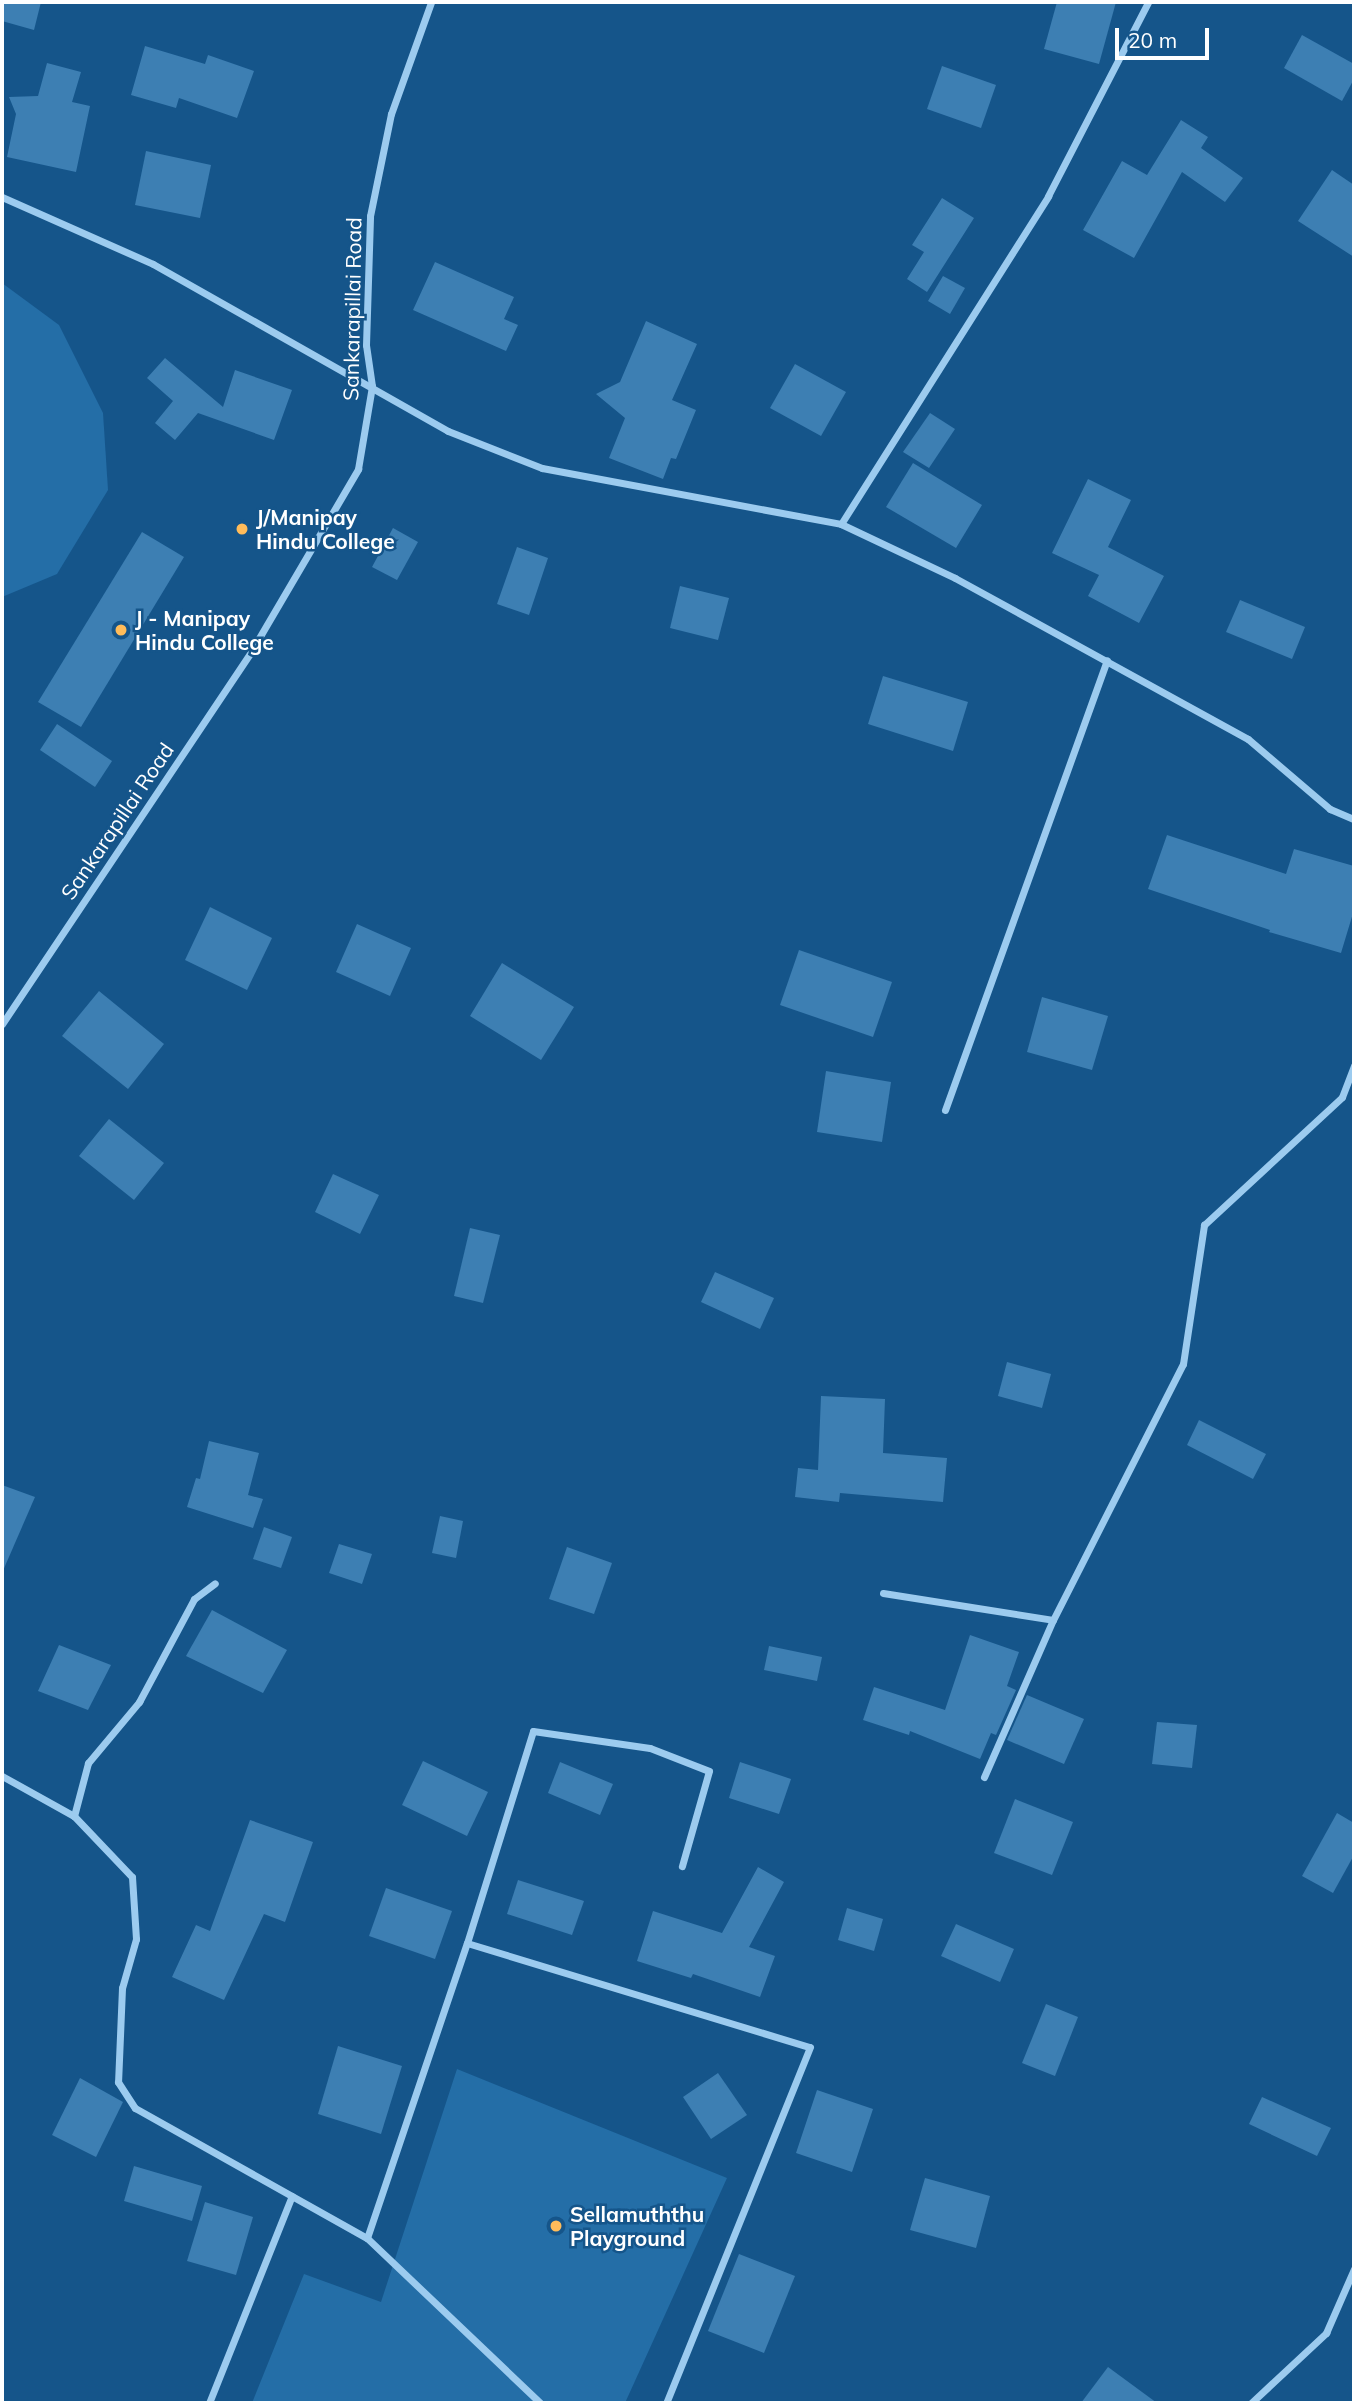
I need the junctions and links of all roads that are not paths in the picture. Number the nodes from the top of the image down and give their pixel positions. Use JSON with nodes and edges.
{"nodes":[{"id":1,"x":431,"y":2,"type":"edge"},
{"id":2,"x":1148,"y":2,"type":"edge"},
{"id":3,"x":2,"y":197,"type":"edge"},
{"id":4,"x":372,"y":386,"type":"junction"},
{"id":5,"x":841,"y":523,"type":"junction"},
{"id":6,"x":1107,"y":660,"type":"junction"},
{"id":7,"x":1354,"y":819,"type":"edge"},
{"id":8,"x":2,"y":1024,"type":"edge"},
{"id":9,"x":1354,"y":1065,"type":"edge"},
{"id":10,"x":945,"y":1110,"type":"dead end"},
{"id":11,"x":215,"y":1583,"type":"dead end"},
{"id":12,"x":883,"y":1592,"type":"dead end"},
{"id":13,"x":1052,"y":1620,"type":"junction"},
{"id":14,"x":2,"y":1776,"type":"edge"},
{"id":15,"x":984,"y":1777,"type":"dead end"},
{"id":16,"x":74,"y":1816,"type":"junction"},
{"id":17,"x":681,"y":1866,"type":"dead end"},
{"id":18,"x":467,"y":1943,"type":"junction"},
{"id":19,"x":292,"y":2196,"type":"junction"},
{"id":20,"x":367,"y":2238,"type":"junction"},
{"id":21,"x":1354,"y":2269,"type":"edge"},
{"id":22,"x":209,"y":2403,"type":"edge"},
{"id":23,"x":540,"y":2403,"type":"edge"},
{"id":24,"x":666,"y":2403,"type":"edge"},
{"id":25,"x":1251,"y":2403,"type":"edge"}],
"edges":[{"from":1,"to":4,"type":"street","name":"Sankarapillai Road"},
{"from":2,"to":5,"type":"street"},
{"from":3,"to":4,"type":"street"},
{"from":4,"to":5,"type":"street"},
{"from":4,"to":8,"type":"street","name":"Sankarapillai Road"},
{"from":5,"to":6,"type":"street"},
{"from":6,"to":7,"type":"street"},
{"from":6,"to":10,"type":"street"},
{"from":9,"to":13,"type":"street"},
{"from":11,"to":16,"type":"street"},
{"from":12,"to":13,"type":"street"},
{"from":13,"to":15,"type":"street"},
{"from":14,"to":16,"type":"street"},
{"from":16,"to":19,"type":"street"},
{"from":17,"to":18,"type":"street"},
{"from":18,"to":20,"type":"street"},
{"from":18,"to":24,"type":"street"},
{"from":19,"to":20,"type":"street"},
{"from":19,"to":22,"type":"street"},
{"from":20,"to":23,"type":"street"},
{"from":21,"to":25,"type":"street"}]}
